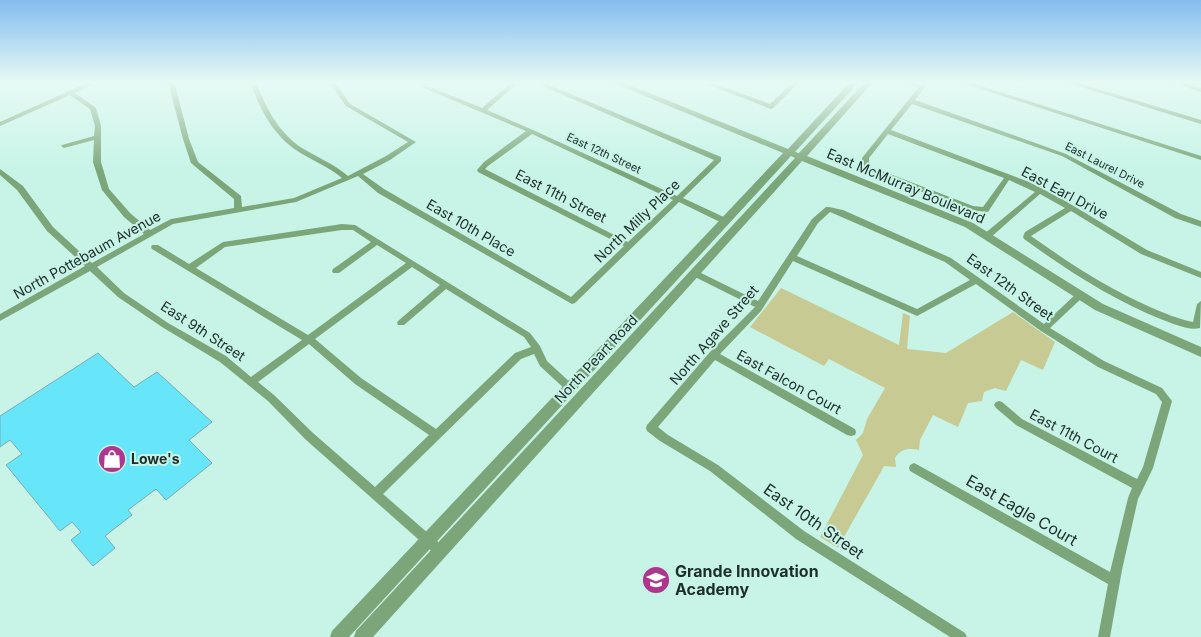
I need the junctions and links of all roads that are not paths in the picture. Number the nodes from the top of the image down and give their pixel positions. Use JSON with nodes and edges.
{"nodes":[{"id":1,"x":28,"y":112,"type":"edge"},
{"id":2,"x":94,"y":112,"type":"edge"},
{"id":3,"x":179,"y":112,"type":"edge"},
{"id":4,"x":265,"y":112,"type":"edge"},
{"id":5,"x":360,"y":112,"type":"edge"},
{"id":6,"x":484,"y":112,"type":"edge"},
{"id":7,"x":607,"y":112,"type":"edge"},
{"id":8,"x":688,"y":112,"type":"edge"},
{"id":9,"x":831,"y":112,"type":"edge"},
{"id":10,"x":839,"y":112,"type":"edge"},
{"id":11,"x":902,"y":112,"type":"edge"},
{"id":12,"x":938,"y":112,"type":"edge"},
{"id":13,"x":1055,"y":112,"type":"edge"},
{"id":14,"x":1167,"y":112,"type":"edge"},
{"id":15,"x":1201,"y":122,"type":"edge"},
{"id":16,"x":0,"y":124,"type":"edge"},
{"id":17,"x":531,"y":131,"type":"junction"},
{"id":18,"x":886,"y":132,"type":"junction"},
{"id":19,"x":98,"y":137,"type":"junction"},
{"id":20,"x":64,"y":146,"type":"dead end"},
{"id":21,"x":795,"y":155,"type":"junction"},
{"id":22,"x":1201,"y":158,"type":"edge"},
{"id":23,"x":0,"y":171,"type":"edge"},
{"id":24,"x":358,"y":173,"type":"junction"},
{"id":25,"x":1008,"y":177,"type":"junction"},
{"id":26,"x":348,"y":179,"type":"junction"},
{"id":27,"x":1040,"y":191,"type":"junction"},
{"id":28,"x":677,"y":199,"type":"junction"},
{"id":29,"x":1071,"y":208,"type":"junction"},
{"id":30,"x":829,"y":209,"type":"joint"},
{"id":31,"x":238,"y":211,"type":"junction"},
{"id":32,"x":725,"y":221,"type":"junction"},
{"id":33,"x":1201,"y":224,"type":"edge"},
{"id":34,"x":149,"y":234,"type":"junction"},
{"id":35,"x":987,"y":236,"type":"junction"},
{"id":36,"x":376,"y":242,"type":"junction"},
{"id":37,"x":630,"y":246,"type":"junction"},
{"id":38,"x":154,"y":247,"type":"dead end"},
{"id":39,"x":792,"y":256,"type":"junction"},
{"id":40,"x":412,"y":263,"type":"junction"},
{"id":41,"x":89,"y":267,"type":"junction"},
{"id":42,"x":189,"y":268,"type":"junction"},
{"id":43,"x":336,"y":272,"type":"dead end"},
{"id":44,"x":694,"y":273,"type":"junction"},
{"id":45,"x":1201,"y":275,"type":"edge"},
{"id":46,"x":976,"y":280,"type":"junction"},
{"id":47,"x":446,"y":284,"type":"junction"},
{"id":48,"x":1080,"y":296,"type":"junction"},
{"id":49,"x":572,"y":301,"type":"joint"},
{"id":50,"x":1201,"y":304,"type":"edge"},
{"id":51,"x":760,"y":306,"type":"junction"},
{"id":52,"x":0,"y":318,"type":"edge"},
{"id":53,"x":401,"y":323,"type":"dead end"},
{"id":54,"x":1044,"y":329,"type":"junction"},
{"id":55,"x":308,"y":339,"type":"junction"},
{"id":56,"x":537,"y":349,"type":"junction"},
{"id":57,"x":1201,"y":352,"type":"edge"},
{"id":58,"x":713,"y":355,"type":"junction"},
{"id":59,"x":251,"y":382,"type":"junction"},
{"id":60,"x":570,"y":388,"type":"junction"},
{"id":61,"x":1167,"y":401,"type":"joint"},
{"id":62,"x":999,"y":405,"type":"dead end"},
{"id":63,"x":651,"y":428,"type":"joint"},
{"id":64,"x":851,"y":432,"type":"dead end"},
{"id":65,"x":437,"y":435,"type":"junction"},
{"id":66,"x":914,"y":468,"type":"dead end"},
{"id":67,"x":1139,"y":486,"type":"junction"},
{"id":68,"x":376,"y":494,"type":"junction"},
{"id":69,"x":428,"y":540,"type":"junction"},
{"id":70,"x":440,"y":551,"type":"junction"},
{"id":71,"x":1114,"y":581,"type":"junction"},
{"id":72,"x":338,"y":637,"type":"edge"},
{"id":73,"x":362,"y":637,"type":"edge"},
{"id":74,"x":961,"y":637,"type":"edge"},
{"id":75,"x":1104,"y":637,"type":"edge"}],
"edges":[{"from":1,"to":16,"type":"street"},
{"from":2,"to":19,"type":"street"},
{"from":3,"to":31,"type":"street"},
{"from":4,"to":26,"type":"street"},
{"from":5,"to":24,"type":"street","name":"North Pottebaum Avenue"},
{"from":6,"to":17,"type":"street","name":"East 12th Street"},
{"from":7,"to":28,"type":"street","name":"North Milly Place"},
{"from":8,"to":21,"type":"street","name":"East McMurray Boulevard"},
{"from":9,"to":21,"type":"street","name":"North Peart Road"},
{"from":10,"to":21,"type":"street","name":"North Peart Road"},
{"from":11,"to":18,"type":"street"},
{"from":12,"to":33,"type":"street","name":"East Laurel Drive"},
{"from":13,"to":22,"type":"street"},
{"from":14,"to":15,"type":"street"},
{"from":17,"to":28,"type":"street","name":"East 12th Street"},
{"from":17,"to":37,"type":"street","name":"East 11th Street"},
{"from":18,"to":25,"type":"street","name":"East Earl Drive"},
{"from":18,"to":25,"type":"street"},
{"from":19,"to":20,"type":"street"},
{"from":19,"to":34,"type":"street"},
{"from":21,"to":32,"type":"street","name":"North Peart Road"},
{"from":21,"to":35,"type":"street","name":"East McMurray Boulevard"},
{"from":21,"to":44,"type":"street","name":"North Peart Road"},
{"from":23,"to":41,"type":"street","name":"East 9th Street"},
{"from":24,"to":26,"type":"street","name":"North Pottebaum Avenue"},
{"from":24,"to":49,"type":"street","name":"East 10th Place"},
{"from":25,"to":27,"type":"street","name":"East Earl Drive"},
{"from":26,"to":31,"type":"street","name":"North Pottebaum Avenue"},
{"from":27,"to":29,"type":"street","name":"East Earl Drive"},
{"from":27,"to":35,"type":"street"},
{"from":28,"to":32,"type":"street","name":"East 12th Street"},
{"from":28,"to":37,"type":"street","name":"North Milly Place"},
{"from":29,"to":45,"type":"street","name":"East Earl Drive"},
{"from":29,"to":50,"type":"street"},
{"from":30,"to":39,"type":"street","name":"North Agave Street"},
{"from":30,"to":46,"type":"street","name":"East 12th Street"},
{"from":31,"to":34,"type":"street","name":"North Pottebaum Avenue"},
{"from":32,"to":60,"type":"street","name":"North Peart Road"},
{"from":34,"to":41,"type":"street","name":"North Pottebaum Avenue"},
{"from":35,"to":48,"type":"street","name":"East McMurray Boulevard"},
{"from":36,"to":40,"type":"street"},
{"from":36,"to":42,"type":"street"},
{"from":36,"to":43,"type":"street"},
{"from":37,"to":49,"type":"street","name":"North Milly Place"},
{"from":38,"to":42,"type":"street"},
{"from":39,"to":46,"type":"street"},
{"from":39,"to":51,"type":"street","name":"North Agave Street"},
{"from":40,"to":47,"type":"street"},
{"from":40,"to":55,"type":"street"},
{"from":41,"to":52,"type":"street","name":"North Pottebaum Avenue"},
{"from":41,"to":59,"type":"street","name":"East 9th Street"},
{"from":42,"to":55,"type":"street"},
{"from":44,"to":51,"type":"street"},
{"from":44,"to":70,"type":"street","name":"North Peart Road"},
{"from":46,"to":54,"type":"street","name":"East 12th Street"},
{"from":47,"to":53,"type":"street"},
{"from":47,"to":56,"type":"street"},
{"from":48,"to":54,"type":"street"},
{"from":48,"to":57,"type":"street","name":"East McMurray Boulevard"},
{"from":51,"to":58,"type":"street","name":"North Agave Street"},
{"from":54,"to":61,"type":"street","name":"East 12th Street"},
{"from":55,"to":59,"type":"street"},
{"from":55,"to":65,"type":"street"},
{"from":56,"to":60,"type":"street"},
{"from":56,"to":65,"type":"street"},
{"from":58,"to":63,"type":"street","name":"North Agave Street"},
{"from":58,"to":64,"type":"street","name":"East Falcon Court"},
{"from":59,"to":68,"type":"street","name":"East 9th Street"},
{"from":60,"to":69,"type":"street","name":"North Peart Road"},
{"from":61,"to":67,"type":"street"},
{"from":62,"to":67,"type":"street","name":"East 11th Court"},
{"from":63,"to":74,"type":"street","name":"East 10th Street"},
{"from":65,"to":68,"type":"street"},
{"from":66,"to":71,"type":"street","name":"East Eagle Court"},
{"from":67,"to":71,"type":"street"},
{"from":68,"to":69,"type":"street","name":"East 9th Street"},
{"from":69,"to":70,"type":"street","name":"East 9th Street"},
{"from":69,"to":72,"type":"street","name":"North Peart Road"},
{"from":70,"to":73,"type":"street","name":"North Peart Road"},
{"from":71,"to":75,"type":"street"}]}
